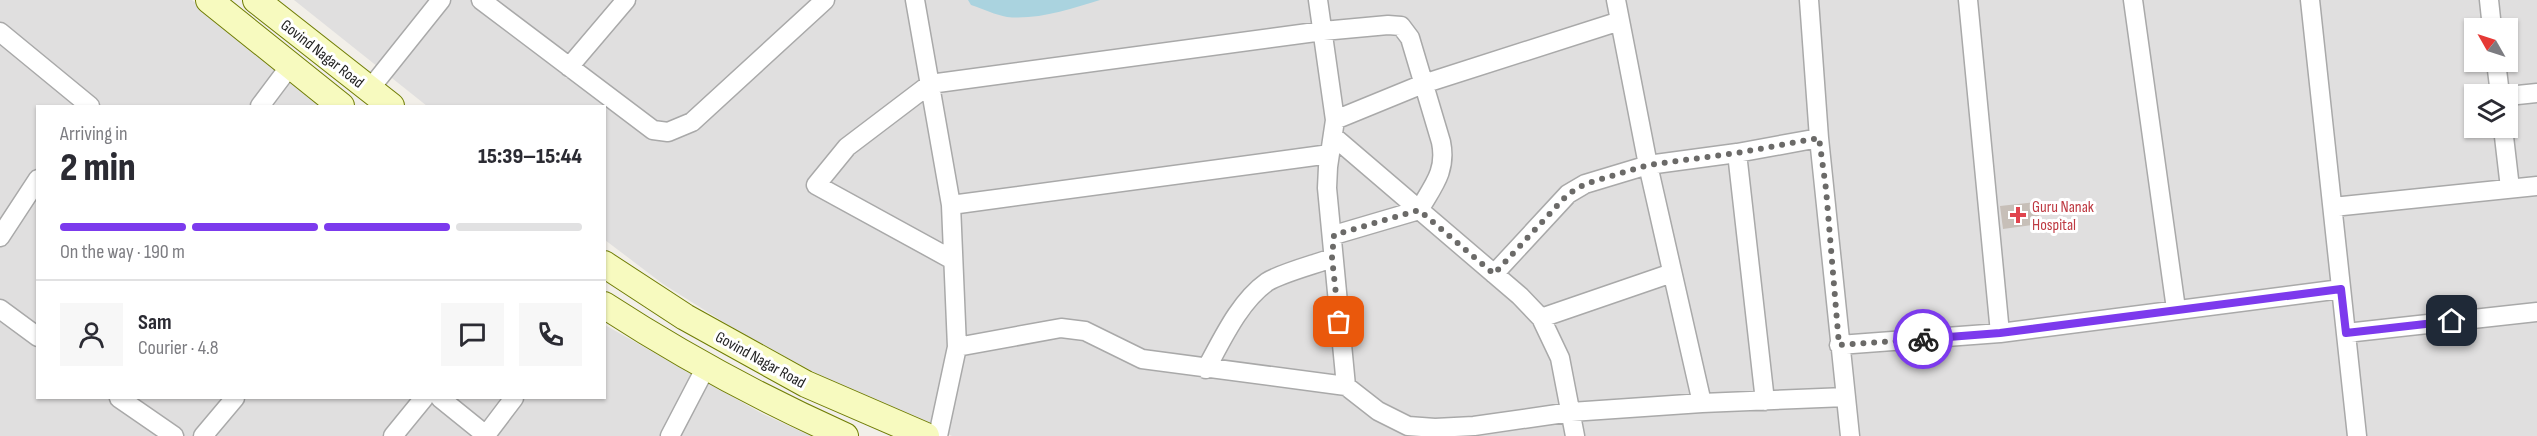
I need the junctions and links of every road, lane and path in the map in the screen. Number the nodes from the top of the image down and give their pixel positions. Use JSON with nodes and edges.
{"nodes":[{"id":1,"x":209,"y":0,"type":"edge"},
{"id":2,"x":256,"y":0,"type":"edge"},
{"id":3,"x":441,"y":0,"type":"edge"},
{"id":4,"x":480,"y":0,"type":"edge"},
{"id":5,"x":626,"y":0,"type":"edge"},
{"id":6,"x":825,"y":0,"type":"edge"},
{"id":7,"x":915,"y":0,"type":"edge"},
{"id":8,"x":1318,"y":0,"type":"edge"},
{"id":9,"x":1616,"y":0,"type":"edge"},
{"id":10,"x":1809,"y":0,"type":"edge"},
{"id":11,"x":1968,"y":0,"type":"edge"},
{"id":12,"x":2133,"y":0,"type":"edge"},
{"id":13,"x":2310,"y":0,"type":"edge"},
{"id":14,"x":2489,"y":0,"type":"edge"},
{"id":15,"x":2491,"y":18,"type":"edge"},
{"id":16,"x":1620,"y":21,"type":"junction"},
{"id":17,"x":1323,"y":31,"type":"junction"},
{"id":18,"x":0,"y":32,"type":"edge"},
{"id":19,"x":290,"y":66,"type":"junction"},
{"id":20,"x":569,"y":67,"type":"junction"},
{"id":21,"x":930,"y":84,"type":"junction"},
{"id":22,"x":1423,"y":84,"type":"junction"},
{"id":23,"x":369,"y":90,"type":"junction"},
{"id":24,"x":2537,"y":93,"type":"edge"},
{"id":25,"x":2518,"y":95,"type":"edge"},
{"id":26,"x":88,"y":105,"type":"edge"},
{"id":27,"x":261,"y":105,"type":"edge"},
{"id":28,"x":340,"y":105,"type":"edge"},
{"id":29,"x":390,"y":105,"type":"edge"},
{"id":30,"x":1333,"y":137,"type":"junction"},
{"id":31,"x":1819,"y":138,"type":"junction"},
{"id":32,"x":2504,"y":138,"type":"edge"},
{"id":33,"x":1737,"y":153,"type":"junction"},
{"id":34,"x":1648,"y":165,"type":"junction"},
{"id":35,"x":36,"y":182,"type":"edge"},
{"id":36,"x":2537,"y":186,"type":"edge"},
{"id":37,"x":2510,"y":188,"type":"junction"},
{"id":38,"x":951,"y":205,"type":"junction"},
{"id":39,"x":2333,"y":207,"type":"junction"},
{"id":40,"x":1419,"y":210,"type":"junction"},
{"id":41,"x":1334,"y":235,"type":"junction"},
{"id":42,"x":0,"y":237,"type":"edge"},
{"id":43,"x":1332,"y":258,"type":"junction"},
{"id":44,"x":951,"y":259,"type":"junction"},
{"id":45,"x":606,"y":265,"type":"edge"},
{"id":46,"x":1672,"y":273,"type":"junction"},
{"id":47,"x":1494,"y":274,"type":"junction"},
{"id":48,"x":2341,"y":289,"type":"junction"},
{"id":49,"x":606,"y":306,"type":"edge"},
{"id":50,"x":0,"y":309,"type":"edge"},
{"id":51,"x":2176,"y":309,"type":"junction"},
{"id":52,"x":2537,"y":312,"type":"edge"},
{"id":53,"x":1541,"y":318,"type":"junction"},
{"id":54,"x":2000,"y":333,"type":"junction"},
{"id":55,"x":2346,"y":333,"type":"junction"},
{"id":56,"x":36,"y":336,"type":"edge"},
{"id":57,"x":1839,"y":345,"type":"junction"},
{"id":58,"x":957,"y":347,"type":"junction"},
{"id":59,"x":706,"y":365,"type":"junction"},
{"id":60,"x":1206,"y":369,"type":"junction"},
{"id":61,"x":1346,"y":386,"type":"junction"},
{"id":62,"x":1846,"y":397,"type":"junction"},
{"id":63,"x":120,"y":399,"type":"edge"},
{"id":64,"x":234,"y":399,"type":"edge"},
{"id":65,"x":423,"y":399,"type":"edge"},
{"id":66,"x":441,"y":399,"type":"edge"},
{"id":67,"x":513,"y":399,"type":"edge"},
{"id":68,"x":1765,"y":401,"type":"junction"},
{"id":69,"x":1702,"y":403,"type":"junction"},
{"id":70,"x":1571,"y":412,"type":"junction"},
{"id":71,"x":174,"y":436,"type":"edge"},
{"id":72,"x":203,"y":436,"type":"edge"},
{"id":73,"x":393,"y":436,"type":"edge"},
{"id":74,"x":487,"y":436,"type":"edge"},
{"id":75,"x":670,"y":436,"type":"edge"},
{"id":76,"x":845,"y":436,"type":"edge"},
{"id":77,"x":926,"y":436,"type":"edge"},
{"id":78,"x":938,"y":436,"type":"edge"},
{"id":79,"x":1575,"y":436,"type":"edge"},
{"id":80,"x":1850,"y":436,"type":"edge"},
{"id":81,"x":2357,"y":436,"type":"edge"}],
"edges":[{"from":1,"to":19,"type":"main road","name":"Govind Nagar Road"},
{"from":2,"to":23,"type":"main road","name":"Govind Nagar Road"},
{"from":3,"to":23,"type":"street"},
{"from":4,"to":20,"type":"street"},
{"from":5,"to":20,"type":"street"},
{"from":6,"to":20,"type":"street"},
{"from":7,"to":21,"type":"street"},
{"from":8,"to":17,"type":"street"},
{"from":9,"to":16,"type":"street"},
{"from":10,"to":31,"type":"street"},
{"from":11,"to":54,"type":"street"},
{"from":12,"to":51,"type":"street"},
{"from":13,"to":39,"type":"street"},
{"from":14,"to":15,"type":"street"},
{"from":16,"to":22,"type":"street"},
{"from":16,"to":34,"type":"street"},
{"from":17,"to":21,"type":"street"},
{"from":17,"to":22,"type":"street"},
{"from":17,"to":30,"type":"street"},
{"from":18,"to":26,"type":"street"},
{"from":19,"to":27,"type":"street"},
{"from":19,"to":28,"type":"main road","name":"Govind Nagar Road"},
{"from":21,"to":38,"type":"street"},
{"from":21,"to":44,"type":"street"},
{"from":22,"to":30,"type":"street"},
{"from":22,"to":40,"type":"street"},
{"from":23,"to":29,"type":"main road","name":"Govind Nagar Road"},
{"from":24,"to":25,"type":"street"},
{"from":30,"to":38,"type":"street"},
{"from":30,"to":40,"type":"street"},
{"from":30,"to":41,"type":"street"},
{"from":31,"to":33,"type":"street"},
{"from":31,"to":57,"type":"street"},
{"from":32,"to":37,"type":"street"},
{"from":33,"to":34,"type":"street"},
{"from":33,"to":68,"type":"street"},
{"from":34,"to":46,"type":"street"},
{"from":34,"to":47,"type":"street"},
{"from":35,"to":42,"type":"street"},
{"from":36,"to":37,"type":"street"},
{"from":37,"to":39,"type":"street"},
{"from":38,"to":44,"type":"street"},
{"from":39,"to":48,"type":"street"},
{"from":40,"to":41,"type":"street"},
{"from":40,"to":47,"type":"street"},
{"from":41,"to":43,"type":"street"},
{"from":43,"to":60,"type":"street"},
{"from":43,"to":61,"type":"street"},
{"from":44,"to":58,"type":"street"},
{"from":45,"to":77,"type":"main road","name":"Govind Nagar Road"},
{"from":46,"to":53,"type":"street"},
{"from":46,"to":69,"type":"street"},
{"from":47,"to":53,"type":"street"},
{"from":48,"to":51,"type":"street"},
{"from":48,"to":55,"type":"street"},
{"from":49,"to":59,"type":"main road","name":"Govind Nagar Road"},
{"from":50,"to":56,"type":"street"},
{"from":51,"to":54,"type":"street"},
{"from":52,"to":55,"type":"street"},
{"from":53,"to":70,"type":"street"},
{"from":54,"to":57,"type":"street"},
{"from":55,"to":81,"type":"street"},
{"from":57,"to":62,"type":"street"},
{"from":58,"to":60,"type":"street"},
{"from":58,"to":78,"type":"street"},
{"from":59,"to":75,"type":"street"},
{"from":59,"to":76,"type":"main road","name":"Govind Nagar Road"},
{"from":60,"to":61,"type":"street"},
{"from":61,"to":70,"type":"street"},
{"from":62,"to":68,"type":"street"},
{"from":62,"to":80,"type":"street"},
{"from":63,"to":71,"type":"street"},
{"from":64,"to":72,"type":"street"},
{"from":65,"to":73,"type":"street"},
{"from":66,"to":74,"type":"street"},
{"from":67,"to":74,"type":"street"},
{"from":68,"to":69,"type":"street"},
{"from":69,"to":70,"type":"street"},
{"from":70,"to":79,"type":"street"}]}
